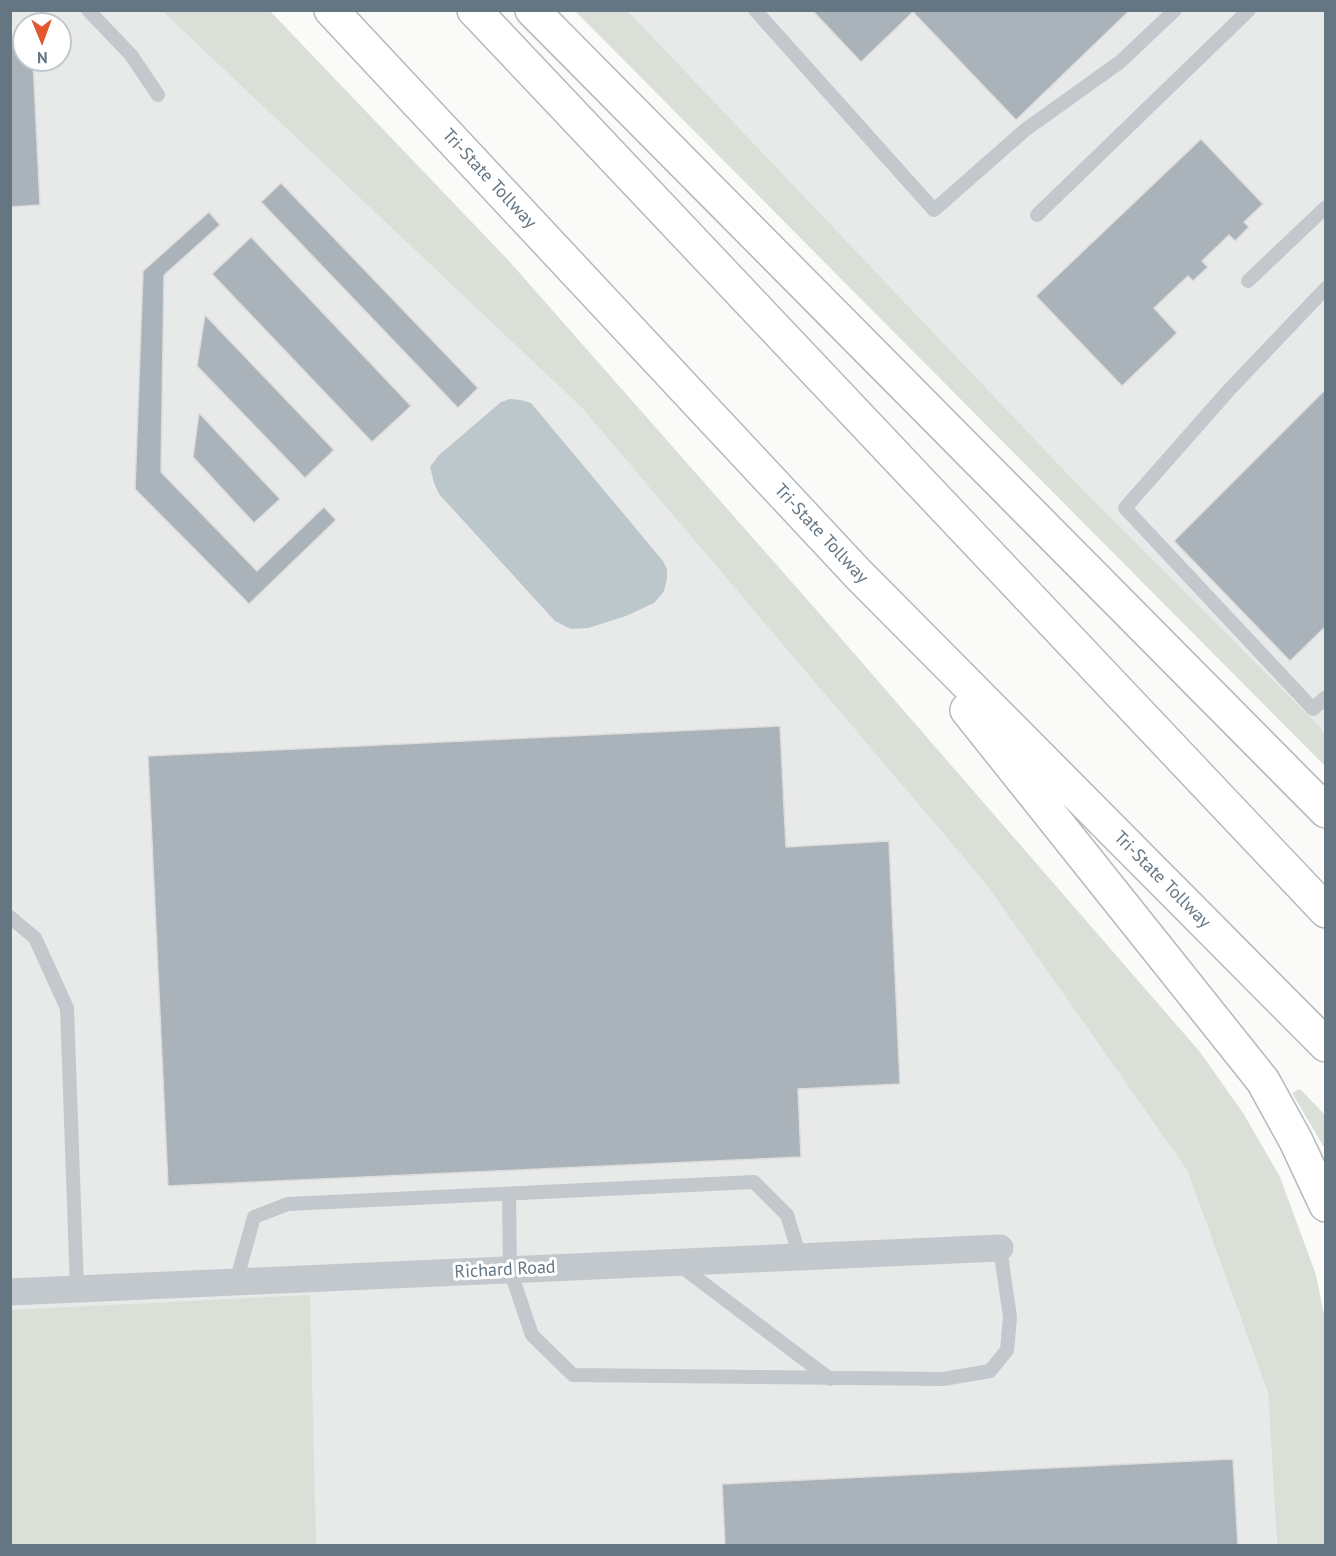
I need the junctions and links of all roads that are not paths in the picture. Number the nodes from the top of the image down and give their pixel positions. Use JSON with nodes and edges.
{"nodes":[{"id":1,"x":88,"y":10,"type":"edge"},
{"id":2,"x":331,"y":10,"type":"edge"},
{"id":3,"x":474,"y":10,"type":"edge"},
{"id":4,"x":532,"y":10,"type":"edge"},
{"id":5,"x":755,"y":10,"type":"edge"},
{"id":6,"x":1175,"y":10,"type":"edge"},
{"id":7,"x":1249,"y":10,"type":"edge"},
{"id":8,"x":159,"y":94,"type":"dead end"},
{"id":9,"x":1326,"y":207,"type":"edge"},
{"id":10,"x":1037,"y":215,"type":"dead end"},
{"id":11,"x":1248,"y":281,"type":"dead end"},
{"id":12,"x":1326,"y":288,"type":"edge"},
{"id":13,"x":859,"y":575,"type":"junction"},
{"id":14,"x":1326,"y":697,"type":"edge"},
{"id":15,"x":1326,"y":811,"type":"edge"},
{"id":16,"x":1326,"y":911,"type":"edge"},
{"id":17,"x":10,"y":917,"type":"edge"},
{"id":18,"x":1326,"y":1044,"type":"edge"},
{"id":19,"x":509,"y":1194,"type":"junction"},
{"id":20,"x":1326,"y":1205,"type":"edge"},
{"id":21,"x":1000,"y":1248,"type":"joint"},
{"id":22,"x":800,"y":1257,"type":"junction"},
{"id":23,"x":676,"y":1262,"type":"junction"},
{"id":24,"x":510,"y":1270,"type":"junction"},
{"id":25,"x":236,"y":1282,"type":"junction"},
{"id":26,"x":76,"y":1289,"type":"junction"},
{"id":27,"x":10,"y":1292,"type":"edge"},
{"id":28,"x":830,"y":1379,"type":"junction"}],
"edges":[{"from":1,"to":8,"type":"lane"},
{"from":2,"to":13,"type":"highway","name":"Tri-State Tollway"},
{"from":3,"to":16,"type":"highway"},
{"from":4,"to":15,"type":"highway"},
{"from":5,"to":6,"type":"lane"},
{"from":7,"to":10,"type":"lane"},
{"from":9,"to":11,"type":"lane"},
{"from":12,"to":14,"type":"lane"},
{"from":13,"to":18,"type":"highway","name":"Tri-State Tollway"},
{"from":13,"to":20,"type":"highway"},
{"from":17,"to":26,"type":"lane"},
{"from":19,"to":22,"type":"lane"},
{"from":19,"to":24,"type":"lane"},
{"from":19,"to":25,"type":"lane"},
{"from":21,"to":22,"type":"street","name":"Richard Road"},
{"from":21,"to":28,"type":"lane"},
{"from":22,"to":23,"type":"street","name":"Richard Road"},
{"from":23,"to":24,"type":"street","name":"Richard Road"},
{"from":23,"to":28,"type":"lane"},
{"from":24,"to":25,"type":"street","name":"Richard Road"},
{"from":24,"to":28,"type":"lane"},
{"from":25,"to":26,"type":"street","name":"Richard Road"},
{"from":26,"to":27,"type":"street","name":"Richard Road"}]}
